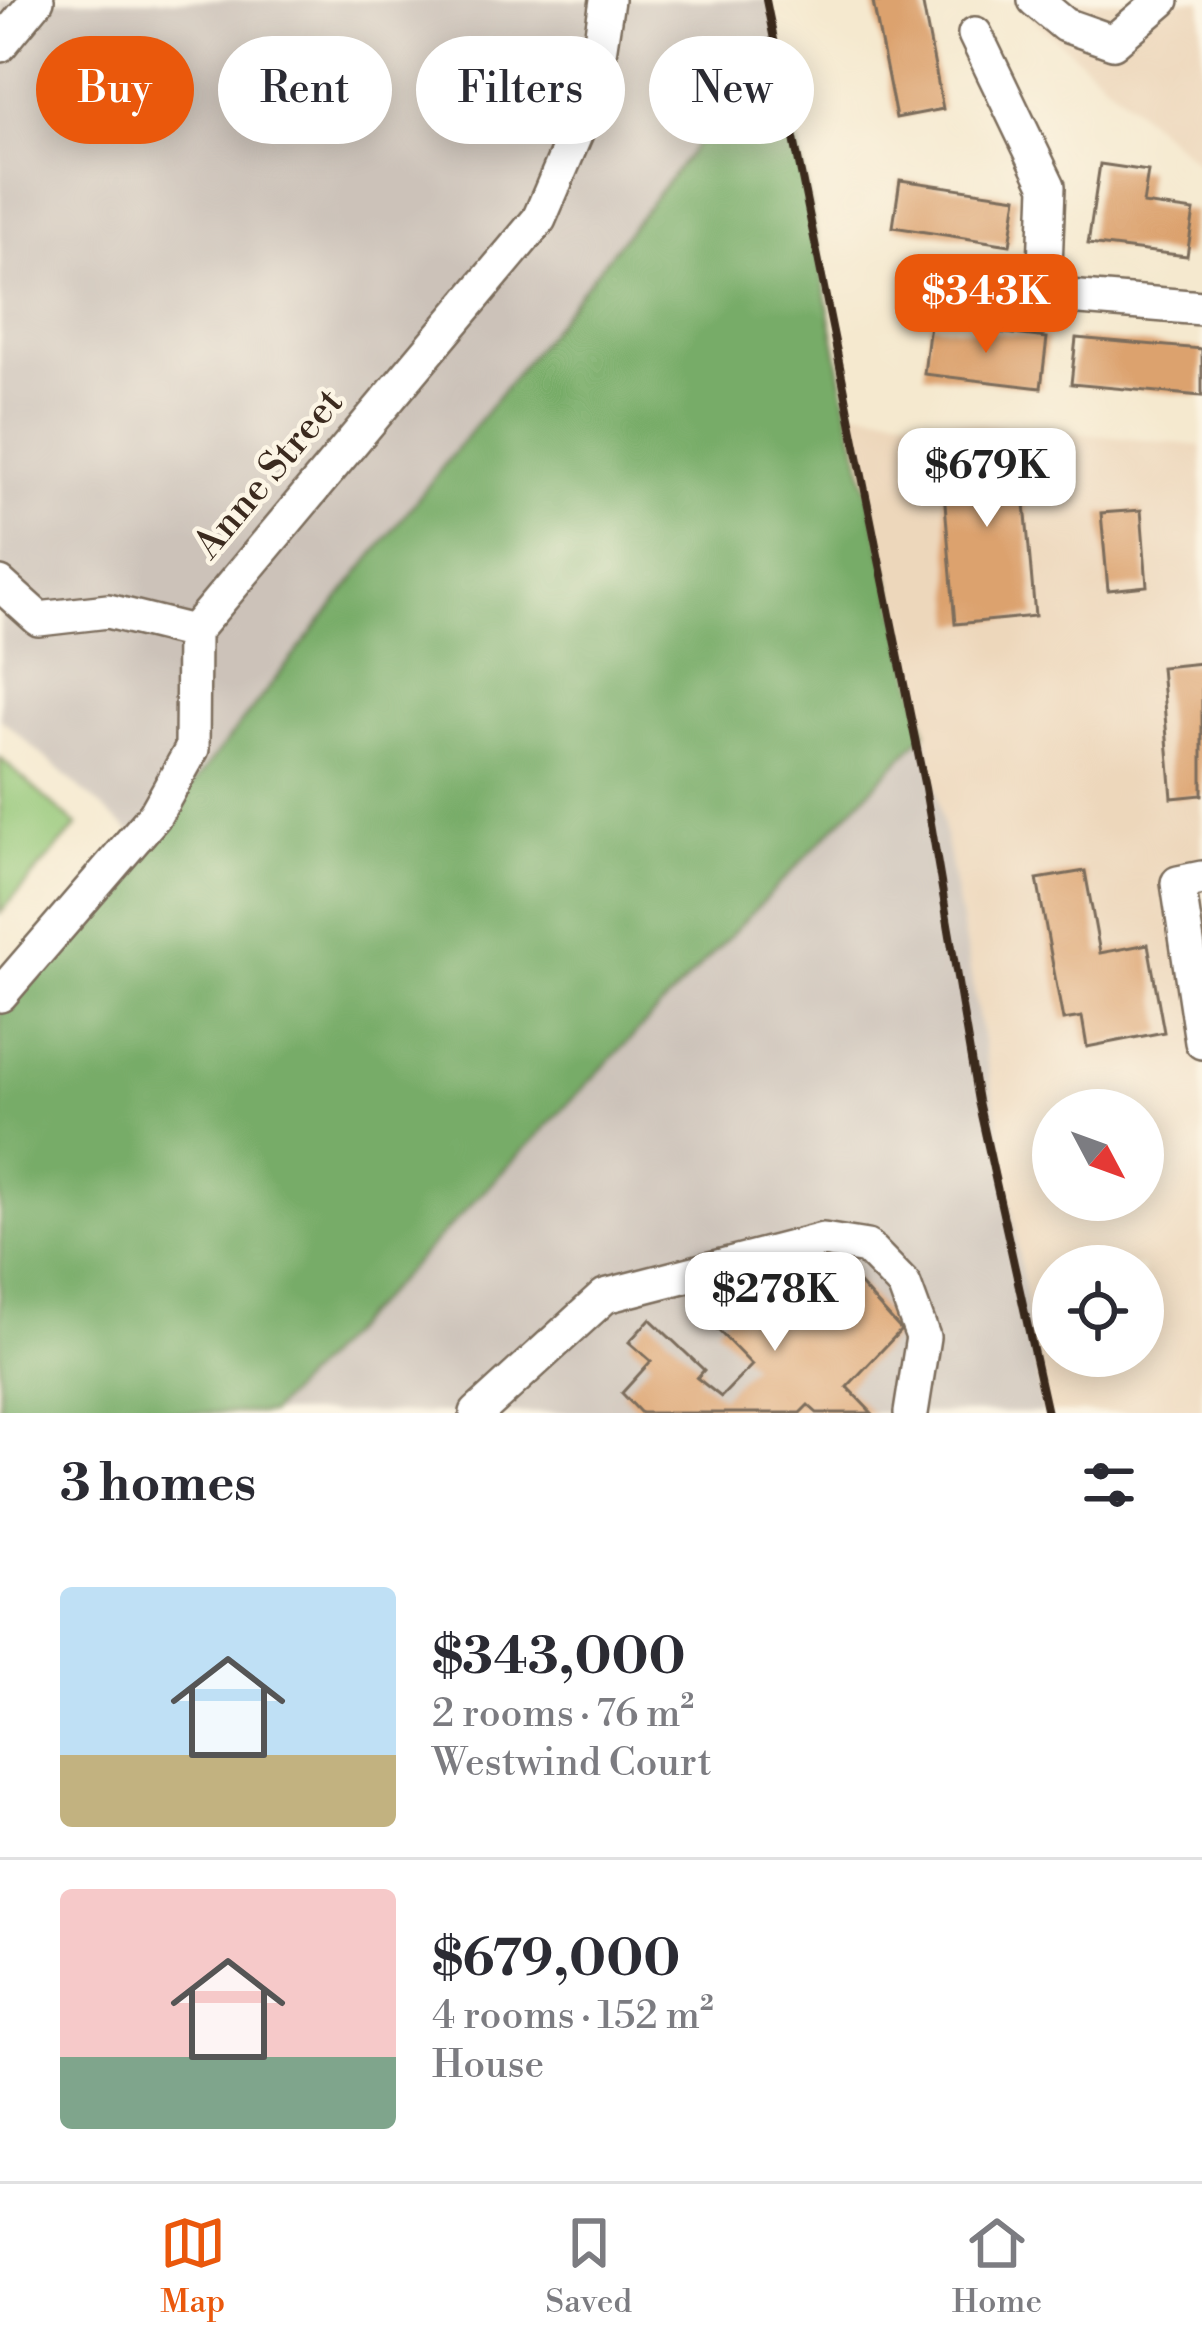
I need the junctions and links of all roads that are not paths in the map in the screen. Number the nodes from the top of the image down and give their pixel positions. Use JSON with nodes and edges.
{"nodes":[{"id":1,"x":38,"y":0,"type":"edge"},
{"id":2,"x":607,"y":0,"type":"edge"},
{"id":3,"x":1035,"y":0,"type":"edge"},
{"id":4,"x":1162,"y":0,"type":"edge"},
{"id":5,"x":4,"y":32,"type":"edge"},
{"id":6,"x":975,"y":34,"type":"dead end"},
{"id":7,"x":923,"y":285,"type":"dead end"},
{"id":8,"x":1044,"y":295,"type":"junction"},
{"id":9,"x":1202,"y":308,"type":"edge"},
{"id":10,"x":0,"y":584,"type":"edge"},
{"id":11,"x":193,"y":632,"type":"junction"},
{"id":12,"x":1202,"y":878,"type":"edge"},
{"id":13,"x":0,"y":995,"type":"edge"},
{"id":14,"x":1202,"y":1042,"type":"edge"},
{"id":15,"x":477,"y":1413,"type":"edge"},
{"id":16,"x":911,"y":1413,"type":"edge"}],
"edges":[{"from":1,"to":5,"type":"street"},
{"from":2,"to":11,"type":"street","name":"Anne Street"},
{"from":3,"to":4,"type":"street"},
{"from":6,"to":8,"type":"street"},
{"from":7,"to":8,"type":"street"},
{"from":8,"to":9,"type":"street"},
{"from":10,"to":11,"type":"street"},
{"from":11,"to":13,"type":"street"},
{"from":12,"to":14,"type":"street"},
{"from":15,"to":16,"type":"street"}]}
